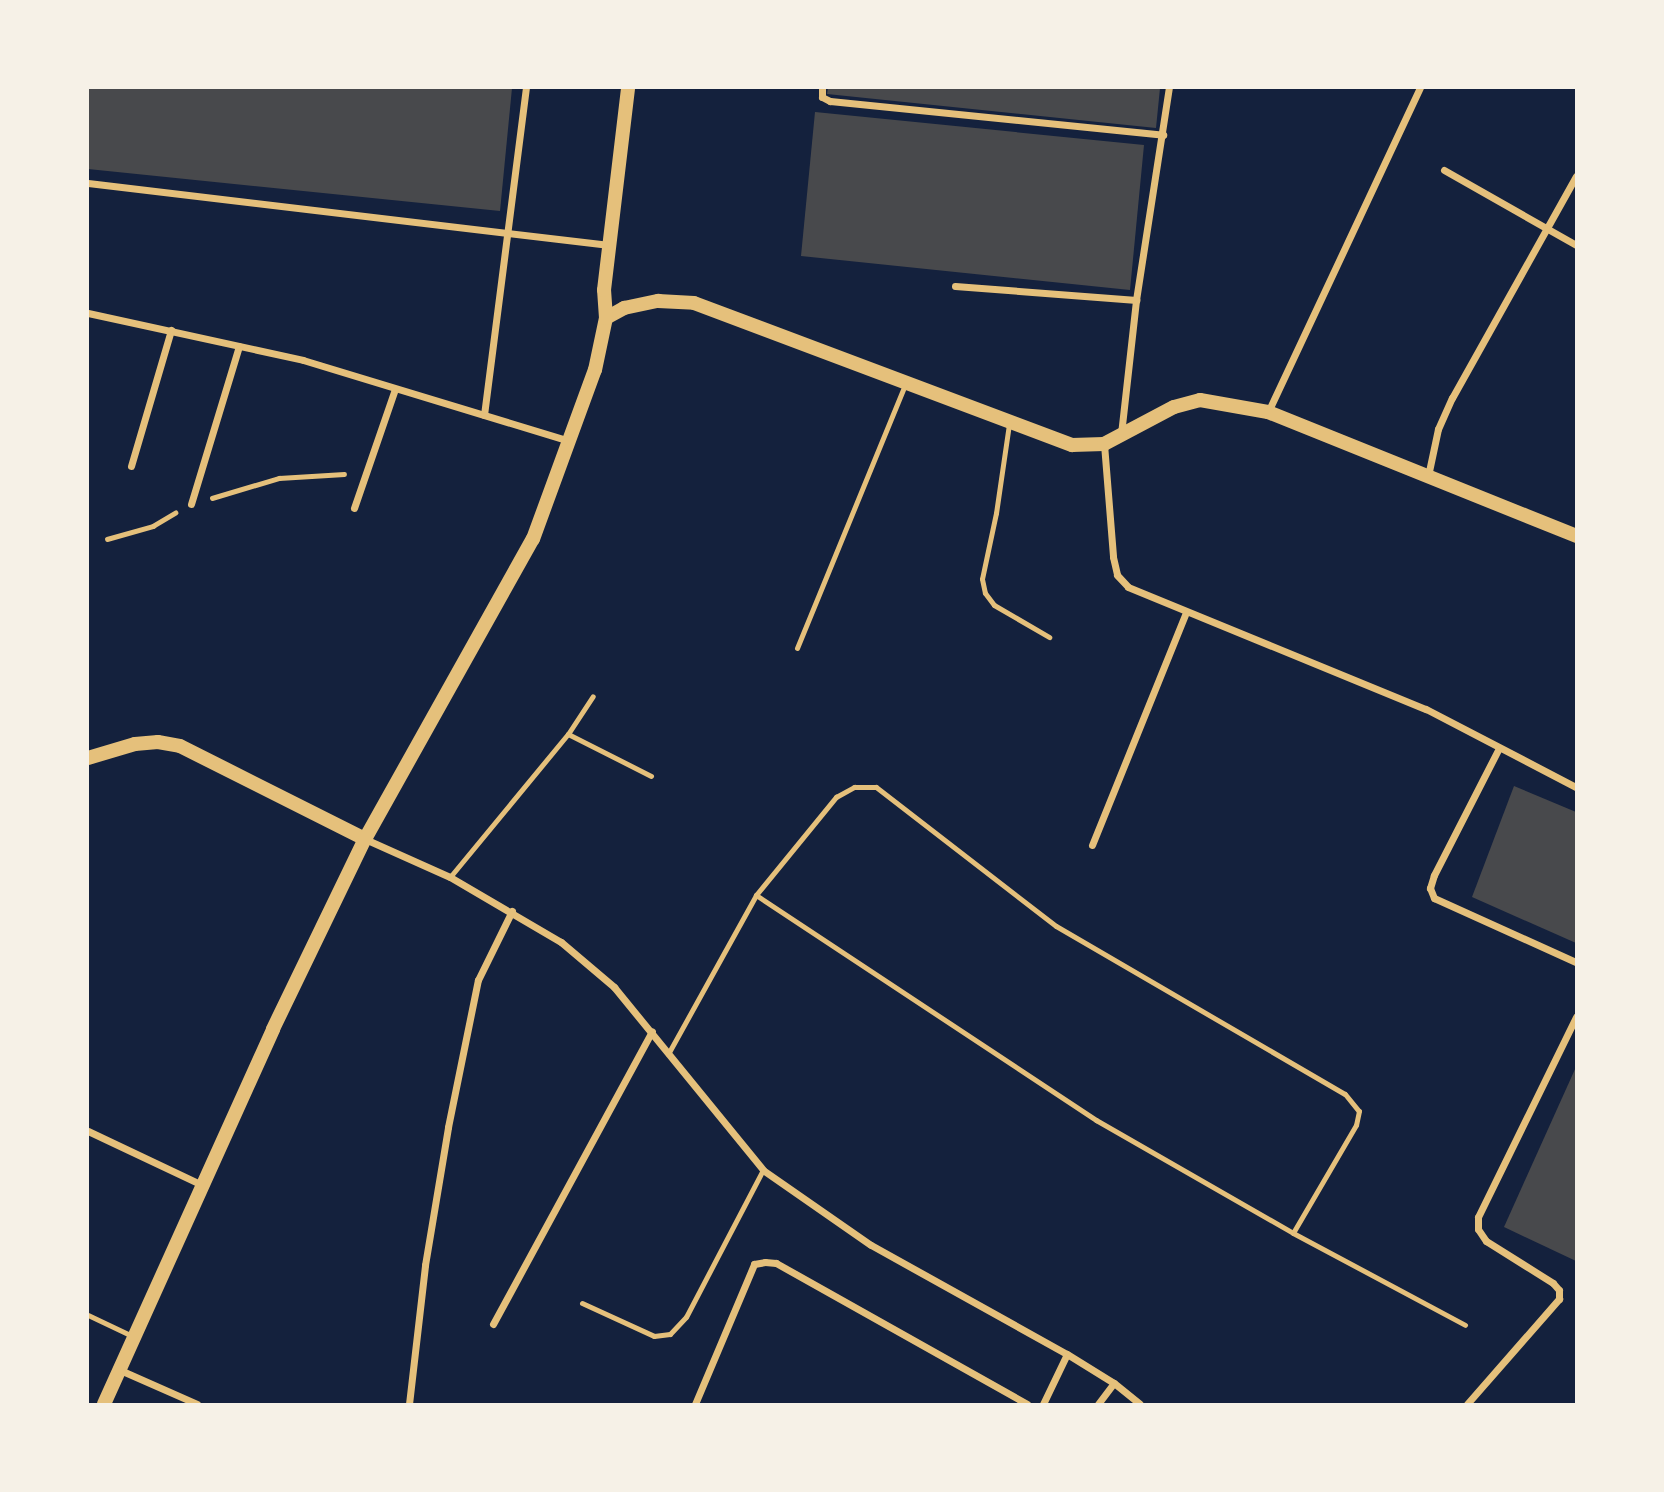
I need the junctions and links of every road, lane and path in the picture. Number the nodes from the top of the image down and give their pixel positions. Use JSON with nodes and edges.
{"nodes":[{"id":1,"x":526,"y":88,"type":"edge"},
{"id":2,"x":628,"y":88,"type":"edge"},
{"id":3,"x":822,"y":88,"type":"edge"},
{"id":4,"x":1169,"y":88,"type":"edge"},
{"id":5,"x":1420,"y":88,"type":"edge"},
{"id":6,"x":1163,"y":135,"type":"junction"},
{"id":7,"x":1444,"y":170,"type":"dead end"},
{"id":8,"x":1577,"y":176,"type":"edge"},
{"id":9,"x":88,"y":183,"type":"edge"},
{"id":10,"x":1545,"y":228,"type":"junction"},
{"id":11,"x":507,"y":232,"type":"junction"},
{"id":12,"x":1577,"y":245,"type":"edge"},
{"id":13,"x":609,"y":246,"type":"junction"},
{"id":14,"x":955,"y":286,"type":"dead end"},
{"id":15,"x":1136,"y":300,"type":"junction"},
{"id":16,"x":88,"y":313,"type":"edge"},
{"id":17,"x":606,"y":318,"type":"junction"},
{"id":18,"x":171,"y":330,"type":"junction"},
{"id":19,"x":239,"y":346,"type":"junction"},
{"id":20,"x":906,"y":383,"type":"junction"},
{"id":21,"x":395,"y":389,"type":"junction"},
{"id":22,"x":1268,"y":412,"type":"junction"},
{"id":23,"x":484,"y":415,"type":"junction"},
{"id":24,"x":1009,"y":424,"type":"junction"},
{"id":25,"x":1121,"y":438,"type":"junction"},
{"id":26,"x":571,"y":441,"type":"junction"},
{"id":27,"x":1104,"y":444,"type":"junction"},
{"id":28,"x":131,"y":466,"type":"dead end"},
{"id":29,"x":1428,"y":476,"type":"junction"},
{"id":30,"x":365,"y":478,"type":"junction"},
{"id":31,"x":191,"y":504,"type":"junction"},
{"id":32,"x":354,"y":508,"type":"dead end"},
{"id":33,"x":1577,"y":536,"type":"edge"},
{"id":34,"x":107,"y":539,"type":"dead end"},
{"id":35,"x":1186,"y":612,"type":"junction"},
{"id":36,"x":1049,"y":637,"type":"dead end"},
{"id":37,"x":797,"y":648,"type":"dead end"},
{"id":38,"x":593,"y":696,"type":"dead end"},
{"id":39,"x":568,"y":734,"type":"junction"},
{"id":40,"x":1499,"y":748,"type":"junction"},
{"id":41,"x":88,"y":758,"type":"edge"},
{"id":42,"x":650,"y":776,"type":"dead end"},
{"id":43,"x":1577,"y":787,"type":"edge"},
{"id":44,"x":365,"y":839,"type":"junction"},
{"id":45,"x":1092,"y":845,"type":"dead end"},
{"id":46,"x":450,"y":877,"type":"junction"},
{"id":47,"x":756,"y":895,"type":"junction"},
{"id":48,"x":512,"y":911,"type":"junction"},
{"id":49,"x":1577,"y":962,"type":"edge"},
{"id":50,"x":1577,"y":1017,"type":"edge"},
{"id":51,"x":652,"y":1031,"type":"junction"},
{"id":52,"x":668,"y":1054,"type":"junction"},
{"id":53,"x":88,"y":1131,"type":"edge"},
{"id":54,"x":763,"y":1170,"type":"junction"},
{"id":55,"x":203,"y":1185,"type":"junction"},
{"id":56,"x":1293,"y":1233,"type":"junction"},
{"id":57,"x":582,"y":1303,"type":"dead end"},
{"id":58,"x":88,"y":1315,"type":"edge"},
{"id":59,"x":493,"y":1324,"type":"dead end"},
{"id":60,"x":1465,"y":1325,"type":"dead end"},
{"id":61,"x":135,"y":1337,"type":"junction"},
{"id":62,"x":1067,"y":1354,"type":"junction"},
{"id":63,"x":119,"y":1370,"type":"junction"},
{"id":64,"x":1114,"y":1383,"type":"junction"},
{"id":65,"x":104,"y":1405,"type":"edge"},
{"id":66,"x":197,"y":1405,"type":"edge"},
{"id":67,"x":409,"y":1405,"type":"edge"},
{"id":68,"x":695,"y":1405,"type":"edge"},
{"id":69,"x":1027,"y":1405,"type":"edge"},
{"id":70,"x":1044,"y":1405,"type":"edge"},
{"id":71,"x":1098,"y":1405,"type":"edge"},
{"id":72,"x":1140,"y":1405,"type":"edge"},
{"id":73,"x":1467,"y":1405,"type":"edge"}],
"edges":[{"from":1,"to":11,"type":"street"},
{"from":2,"to":13,"type":"main road"},
{"from":3,"to":6,"type":"street"},
{"from":4,"to":6,"type":"street"},
{"from":5,"to":22,"type":"street"},
{"from":6,"to":15,"type":"street"},
{"from":7,"to":10,"type":"street"},
{"from":8,"to":10,"type":"street"},
{"from":9,"to":11,"type":"street"},
{"from":10,"to":12,"type":"street"},
{"from":10,"to":29,"type":"street"},
{"from":11,"to":13,"type":"street"},
{"from":11,"to":23,"type":"street"},
{"from":13,"to":17,"type":"main road"},
{"from":14,"to":15,"type":"street"},
{"from":15,"to":25,"type":"street"},
{"from":16,"to":18,"type":"street"},
{"from":17,"to":20,"type":"main road"},
{"from":17,"to":26,"type":"main road"},
{"from":18,"to":19,"type":"street"},
{"from":18,"to":28,"type":"street"},
{"from":19,"to":21,"type":"street"},
{"from":19,"to":31,"type":"street"},
{"from":20,"to":24,"type":"main road"},
{"from":20,"to":37,"type":"lane"},
{"from":21,"to":23,"type":"street"},
{"from":21,"to":30,"type":"street"},
{"from":22,"to":25,"type":"main road"},
{"from":22,"to":29,"type":"main road"},
{"from":23,"to":26,"type":"street"},
{"from":24,"to":27,"type":"main road"},
{"from":24,"to":36,"type":"lane"},
{"from":25,"to":27,"type":"main road"},
{"from":26,"to":44,"type":"main road"},
{"from":27,"to":35,"type":"street"},
{"from":29,"to":33,"type":"main road"},
{"from":30,"to":31,"type":"path"},
{"from":30,"to":32,"type":"street"},
{"from":31,"to":34,"type":"path"},
{"from":35,"to":40,"type":"street"},
{"from":35,"to":45,"type":"street"},
{"from":38,"to":39,"type":"lane"},
{"from":39,"to":42,"type":"lane"},
{"from":39,"to":46,"type":"lane"},
{"from":40,"to":43,"type":"street"},
{"from":40,"to":49,"type":"street"},
{"from":41,"to":44,"type":"main road"},
{"from":44,"to":46,"type":"street"},
{"from":44,"to":55,"type":"main road"},
{"from":46,"to":48,"type":"street"},
{"from":47,"to":52,"type":"lane"},
{"from":47,"to":56,"type":"lane"},
{"from":47,"to":56,"type":"lane"},
{"from":48,"to":51,"type":"street"},
{"from":48,"to":67,"type":"street"},
{"from":50,"to":73,"type":"street"},
{"from":51,"to":52,"type":"street"},
{"from":51,"to":59,"type":"street"},
{"from":52,"to":54,"type":"street"},
{"from":53,"to":55,"type":"street"},
{"from":54,"to":57,"type":"lane"},
{"from":54,"to":62,"type":"street"},
{"from":55,"to":61,"type":"main road"},
{"from":56,"to":60,"type":"lane"},
{"from":58,"to":61,"type":"lane"},
{"from":61,"to":63,"type":"main road"},
{"from":62,"to":64,"type":"street"},
{"from":62,"to":70,"type":"street"},
{"from":63,"to":65,"type":"main road"},
{"from":63,"to":66,"type":"street"},
{"from":64,"to":71,"type":"street"},
{"from":64,"to":72,"type":"street"},
{"from":68,"to":69,"type":"street"}]}
